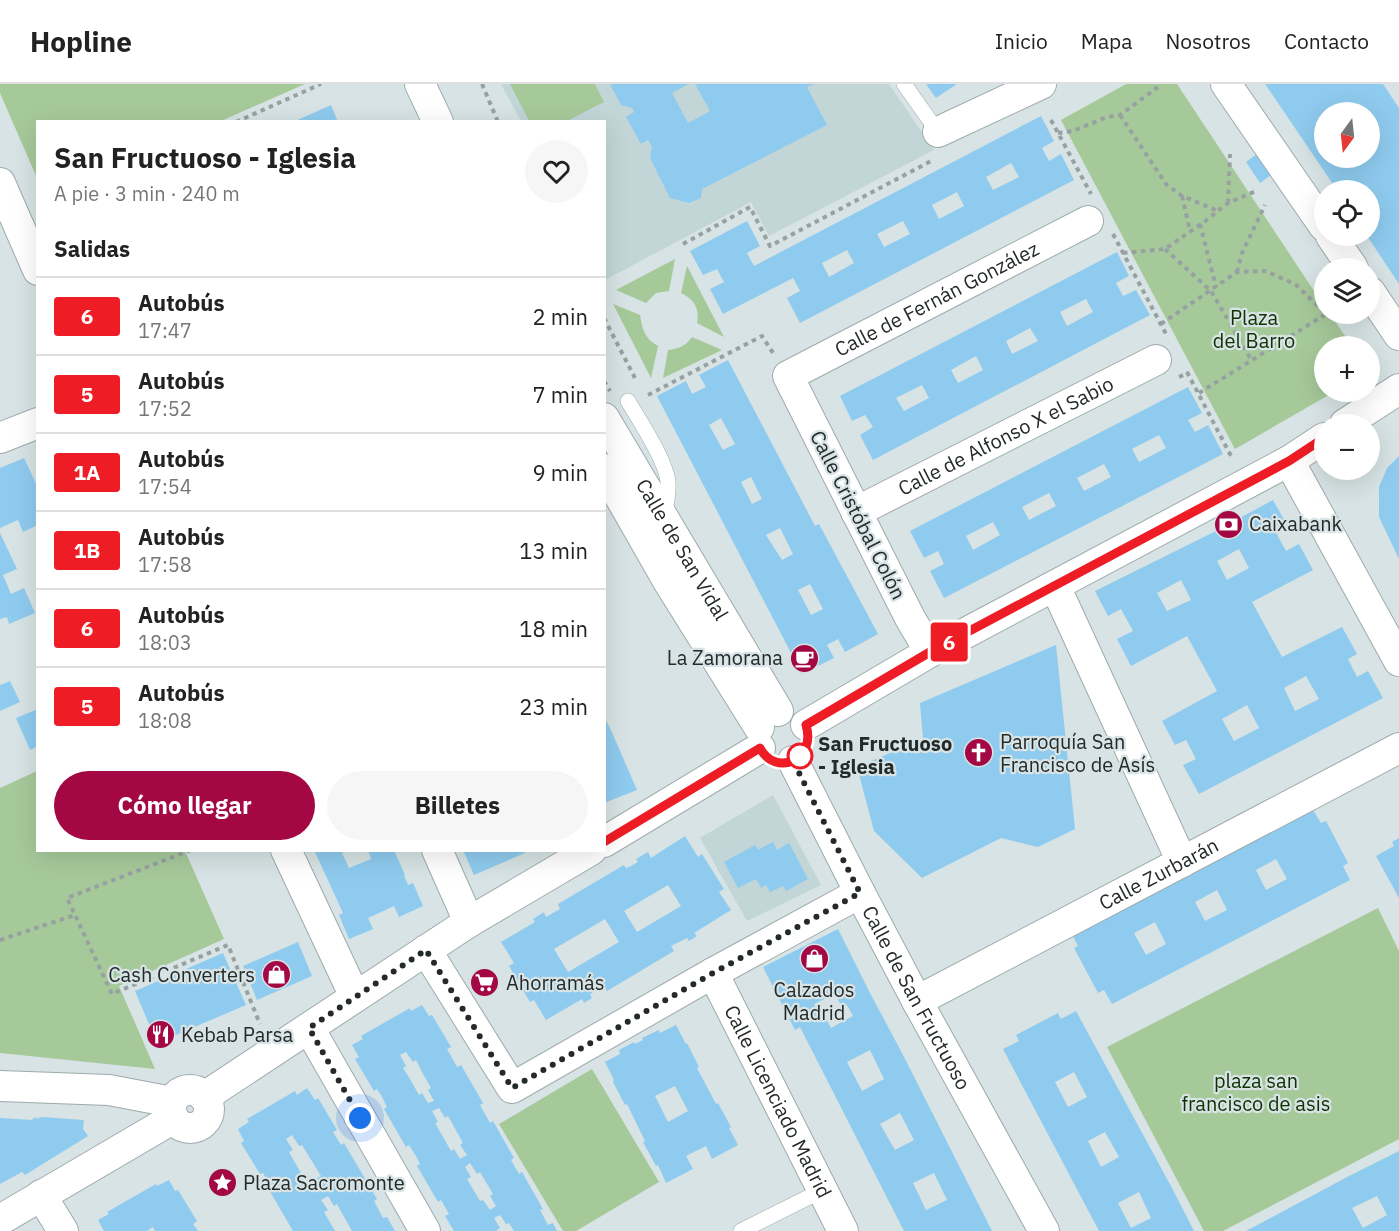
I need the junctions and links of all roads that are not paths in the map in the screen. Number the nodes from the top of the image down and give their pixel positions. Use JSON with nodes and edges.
{"nodes":[{"id":1,"x":420,"y":84,"type":"edge"},
{"id":2,"x":904,"y":84,"type":"edge"},
{"id":3,"x":1041,"y":84,"type":"edge"},
{"id":4,"x":1226,"y":84,"type":"edge"},
{"id":5,"x":437,"y":120,"type":"edge"},
{"id":6,"x":938,"y":132,"type":"joint"},
{"id":7,"x":0,"y":183,"type":"edge"},
{"id":8,"x":1314,"y":212,"type":"edge"},
{"id":9,"x":1098,"y":218,"type":"road end"},
{"id":10,"x":36,"y":265,"type":"edge"},
{"id":11,"x":1380,"y":307,"type":"edge"},
{"id":12,"x":1399,"y":335,"type":"edge"},
{"id":13,"x":1172,"y":362,"type":"road end"},
{"id":14,"x":788,"y":376,"type":"joint"},
{"id":15,"x":1399,"y":389,"type":"edge"},
{"id":16,"x":616,"y":410,"type":"edge"},
{"id":17,"x":1360,"y":414,"type":"edge"},
{"id":18,"x":36,"y":424,"type":"edge"},
{"id":19,"x":0,"y":438,"type":"edge"},
{"id":20,"x":1314,"y":445,"type":"edge"},
{"id":21,"x":1289,"y":461,"type":"junction"},
{"id":22,"x":606,"y":472,"type":"edge"},
{"id":23,"x":856,"y":512,"type":"junction"},
{"id":24,"x":1055,"y":586,"type":"junction"},
{"id":25,"x":930,"y":652,"type":"junction"},
{"id":26,"x":1399,"y":661,"type":"edge"},
{"id":27,"x":806,"y":725,"type":"junction"},
{"id":28,"x":766,"y":729,"type":"junction"},
{"id":29,"x":1399,"y":748,"type":"edge"},
{"id":30,"x":793,"y":761,"type":"junction"},
{"id":31,"x":606,"y":841,"type":"edge"},
{"id":32,"x":287,"y":852,"type":"edge"},
{"id":33,"x":438,"y":852,"type":"edge"},
{"id":34,"x":573,"y":855,"type":"edge"},
{"id":35,"x":1182,"y":861,"type":"junction"},
{"id":36,"x":860,"y":893,"type":"junction"},
{"id":37,"x":469,"y":922,"type":"junction"},
{"id":38,"x":426,"y":950,"type":"junction"},
{"id":39,"x":713,"y":973,"type":"junction"},
{"id":40,"x":355,"y":997,"type":"junction"},
{"id":41,"x":917,"y":1001,"type":"junction"},
{"id":42,"x":309,"y":1028,"type":"junction"},
{"id":43,"x":0,"y":1086,"type":"edge"},
{"id":44,"x":173,"y":1110,"type":"junction"},
{"id":45,"x":823,"y":1190,"type":"junction"},
{"id":46,"x":41,"y":1196,"type":"junction"},
{"id":47,"x":0,"y":1220,"type":"edge"},
{"id":48,"x":63,"y":1231,"type":"edge"},
{"id":49,"x":425,"y":1231,"type":"edge"},
{"id":50,"x":741,"y":1231,"type":"edge"},
{"id":51,"x":843,"y":1231,"type":"edge"},
{"id":52,"x":1044,"y":1231,"type":"edge"}],
"edges":[{"from":1,"to":5,"type":"street"},
{"from":2,"to":6,"type":"lane"},
{"from":3,"to":6,"type":"street"},
{"from":4,"to":8,"type":"street"},
{"from":7,"to":10,"type":"street"},
{"from":9,"to":14,"type":"street","name":"Calle de Fernán González"},
{"from":11,"to":12,"type":"street"},
{"from":13,"to":23,"type":"street","name":"Calle de Alfonso X el Sabio"},
{"from":14,"to":23,"type":"street","name":"Calle Cristóbal Colón"},
{"from":15,"to":17,"type":"street"},
{"from":16,"to":28,"type":"street","name":"Calle de San Vidal"},
{"from":18,"to":19,"type":"street"},
{"from":20,"to":21,"type":"street"},
{"from":21,"to":24,"type":"street"},
{"from":21,"to":26,"type":"street"},
{"from":22,"to":28,"type":"street","name":"Calle de San Vidal"},
{"from":23,"to":25,"type":"street","name":"Calle Cristóbal Colón"},
{"from":24,"to":25,"type":"street"},
{"from":24,"to":35,"type":"street"},
{"from":25,"to":27,"type":"street"},
{"from":27,"to":28,"type":"street"},
{"from":27,"to":30,"type":"street"},
{"from":28,"to":30,"type":"street"},
{"from":28,"to":31,"type":"street"},
{"from":29,"to":35,"type":"street","name":"Calle Zurbarán"},
{"from":30,"to":36,"type":"street","name":"Calle de San Fructuoso"},
{"from":32,"to":40,"type":"street"},
{"from":33,"to":37,"type":"street"},
{"from":34,"to":37,"type":"street"},
{"from":35,"to":41,"type":"street","name":"Calle Zurbarán"},
{"from":36,"to":39,"type":"street"},
{"from":36,"to":41,"type":"street","name":"Calle de San Fructuoso"},
{"from":37,"to":38,"type":"street"},
{"from":38,"to":39,"type":"street"},
{"from":38,"to":40,"type":"street"},
{"from":39,"to":45,"type":"street","name":"Calle Licenciado Madrid"},
{"from":40,"to":42,"type":"street"},
{"from":41,"to":52,"type":"street","name":"Calle de San Fructuoso"},
{"from":42,"to":44,"type":"street"},
{"from":42,"to":49,"type":"street"},
{"from":43,"to":44,"type":"street"},
{"from":44,"to":46,"type":"street"},
{"from":45,"to":50,"type":"lane"},
{"from":45,"to":51,"type":"street","name":"Calle Licenciado Madrid"},
{"from":46,"to":47,"type":"street"},
{"from":46,"to":48,"type":"street"}]}
